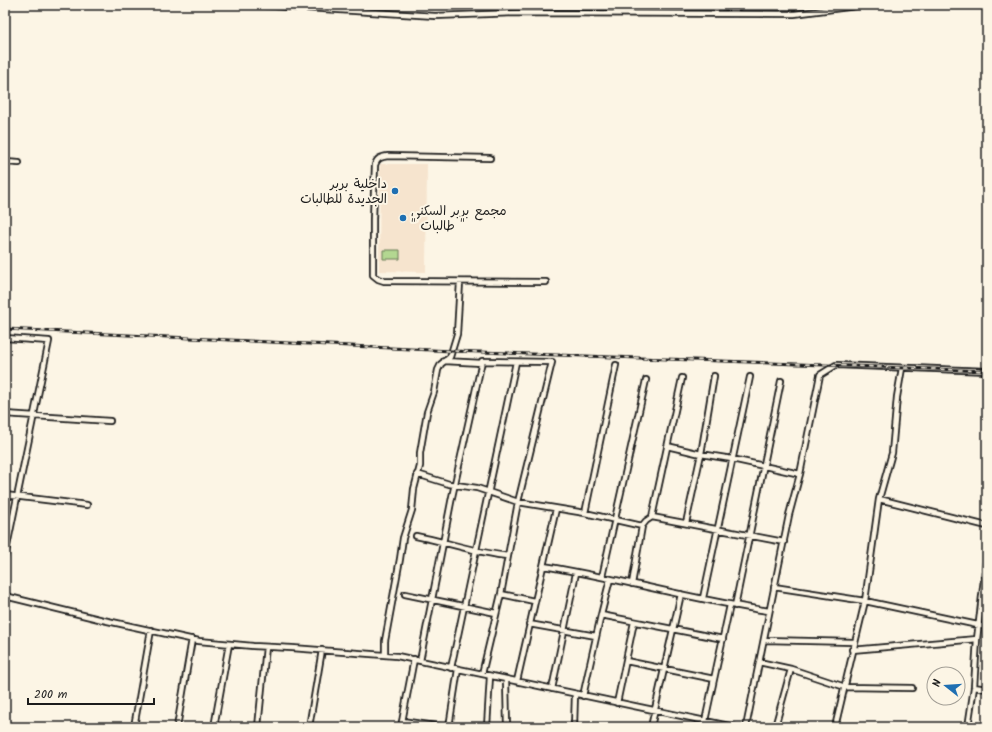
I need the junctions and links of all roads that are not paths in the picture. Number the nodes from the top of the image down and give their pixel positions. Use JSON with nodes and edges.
{"nodes":[{"id":1,"x":259,"y":5,"type":"edge"},
{"id":2,"x":864,"y":5,"type":"edge"},
{"id":3,"x":979,"y":5,"type":"edge"},
{"id":4,"x":987,"y":6,"type":"edge"},
{"id":5,"x":490,"y":158,"type":"dead end"},
{"id":6,"x":5,"y":162,"type":"edge"},
{"id":7,"x":19,"y":163,"type":"dead end"},
{"id":8,"x":460,"y":282,"type":"junction"},
{"id":9,"x":546,"y":282,"type":"dead end"},
{"id":10,"x":5,"y":338,"type":"edge"},
{"id":11,"x":444,"y":361,"type":"junction"},
{"id":12,"x":516,"y":362,"type":"junction"},
{"id":13,"x":482,"y":363,"type":"junction"},
{"id":14,"x":616,"y":365,"type":"dead end"},
{"id":15,"x":902,"y":368,"type":"junction"},
{"id":16,"x":987,"y":371,"type":"edge"},
{"id":17,"x":714,"y":376,"type":"dead end"},
{"id":18,"x":750,"y":377,"type":"dead end"},
{"id":19,"x":682,"y":378,"type":"dead end"},
{"id":20,"x":646,"y":380,"type":"dead end"},
{"id":21,"x":781,"y":381,"type":"dead end"},
{"id":22,"x":5,"y":414,"type":"edge"},
{"id":23,"x":34,"y":416,"type":"junction"},
{"id":24,"x":110,"y":421,"type":"dead end"},
{"id":25,"x":667,"y":446,"type":"junction"},
{"id":26,"x":701,"y":454,"type":"junction"},
{"id":27,"x":732,"y":459,"type":"junction"},
{"id":28,"x":764,"y":467,"type":"junction"},
{"id":29,"x":417,"y":474,"type":"junction"},
{"id":30,"x":800,"y":474,"type":"junction"},
{"id":31,"x":455,"y":485,"type":"junction"},
{"id":32,"x":488,"y":491,"type":"junction"},
{"id":33,"x":5,"y":495,"type":"edge"},
{"id":34,"x":17,"y":496,"type":"junction"},
{"id":35,"x":879,"y":499,"type":"junction"},
{"id":36,"x":518,"y":502,"type":"junction"},
{"id":37,"x":87,"y":505,"type":"dead end"},
{"id":38,"x":556,"y":509,"type":"junction"},
{"id":39,"x":585,"y":513,"type":"junction"},
{"id":40,"x":652,"y":517,"type":"junction"},
{"id":41,"x":615,"y":521,"type":"junction"},
{"id":42,"x":686,"y":523,"type":"junction"},
{"id":43,"x":642,"y":526,"type":"junction"},
{"id":44,"x":987,"y":526,"type":"edge"},
{"id":45,"x":717,"y":530,"type":"junction"},
{"id":46,"x":416,"y":536,"type":"dead end"},
{"id":47,"x":749,"y":536,"type":"junction"},
{"id":48,"x":444,"y":542,"type":"junction"},
{"id":49,"x":784,"y":542,"type":"junction"},
{"id":50,"x":476,"y":550,"type":"junction"},
{"id":51,"x":987,"y":553,"type":"edge"},
{"id":52,"x":5,"y":556,"type":"edge"},
{"id":53,"x":508,"y":556,"type":"junction"},
{"id":54,"x":543,"y":566,"type":"junction"},
{"id":55,"x":576,"y":572,"type":"junction"},
{"id":56,"x":602,"y":577,"type":"junction"},
{"id":57,"x":610,"y":579,"type":"junction"},
{"id":58,"x":632,"y":584,"type":"junction"},
{"id":59,"x":774,"y":588,"type":"junction"},
{"id":60,"x":985,"y":589,"type":"edge"},
{"id":61,"x":404,"y":594,"type":"dead end"},
{"id":62,"x":501,"y":594,"type":"junction"},
{"id":63,"x":681,"y":594,"type":"junction"},
{"id":64,"x":5,"y":596,"type":"edge"},
{"id":65,"x":702,"y":598,"type":"junction"},
{"id":66,"x":433,"y":599,"type":"junction"},
{"id":67,"x":534,"y":601,"type":"junction"},
{"id":68,"x":865,"y":601,"type":"junction"},
{"id":69,"x":730,"y":605,"type":"junction"},
{"id":70,"x":464,"y":606,"type":"junction"},
{"id":71,"x":736,"y":606,"type":"junction"},
{"id":72,"x":769,"y":611,"type":"junction"},
{"id":73,"x":496,"y":613,"type":"junction"},
{"id":74,"x":601,"y":615,"type":"junction"},
{"id":75,"x":634,"y":622,"type":"junction"},
{"id":76,"x":529,"y":624,"type":"junction"},
{"id":77,"x":978,"y":624,"type":"junction"},
{"id":78,"x":987,"y":627,"type":"edge"},
{"id":79,"x":674,"y":629,"type":"junction"},
{"id":80,"x":152,"y":630,"type":"junction"},
{"id":81,"x":564,"y":630,"type":"junction"},
{"id":82,"x":596,"y":636,"type":"junction"},
{"id":83,"x":192,"y":639,"type":"junction"},
{"id":84,"x":723,"y":639,"type":"junction"},
{"id":85,"x":977,"y":639,"type":"junction"},
{"id":86,"x":764,"y":640,"type":"junction"},
{"id":87,"x":854,"y":642,"type":"junction"},
{"id":88,"x":229,"y":644,"type":"junction"},
{"id":89,"x":266,"y":647,"type":"junction"},
{"id":90,"x":322,"y":650,"type":"junction"},
{"id":91,"x":852,"y":650,"type":"junction"},
{"id":92,"x":385,"y":655,"type":"junction"},
{"id":93,"x":414,"y":659,"type":"junction"},
{"id":94,"x":420,"y":661,"type":"junction"},
{"id":95,"x":626,"y":661,"type":"junction"},
{"id":96,"x":759,"y":662,"type":"junction"},
{"id":97,"x":452,"y":668,"type":"junction"},
{"id":98,"x":458,"y":669,"type":"junction"},
{"id":99,"x":791,"y":669,"type":"junction"},
{"id":100,"x":664,"y":670,"type":"junction"},
{"id":101,"x":482,"y":674,"type":"junction"},
{"id":102,"x":490,"y":676,"type":"junction"},
{"id":103,"x":506,"y":679,"type":"junction"},
{"id":104,"x":714,"y":679,"type":"junction"},
{"id":105,"x":517,"y":681,"type":"junction"},
{"id":106,"x":845,"y":687,"type":"junction"},
{"id":107,"x":974,"y":687,"type":"junction"},
{"id":108,"x":912,"y":688,"type":"dead end"},
{"id":109,"x":552,"y":689,"type":"junction"},
{"id":110,"x":987,"y":689,"type":"edge"},
{"id":111,"x":575,"y":694,"type":"junction"},
{"id":112,"x":583,"y":696,"type":"junction"},
{"id":113,"x":617,"y":703,"type":"junction"},
{"id":114,"x":654,"y":711,"type":"junction"},
{"id":115,"x":402,"y":721,"type":"junction"},
{"id":116,"x":705,"y":721,"type":"junction"},
{"id":117,"x":134,"y":727,"type":"edge"},
{"id":118,"x":177,"y":727,"type":"edge"},
{"id":119,"x":214,"y":727,"type":"edge"},
{"id":120,"x":258,"y":727,"type":"edge"},
{"id":121,"x":309,"y":727,"type":"edge"},
{"id":122,"x":401,"y":727,"type":"edge"},
{"id":123,"x":442,"y":727,"type":"edge"},
{"id":124,"x":450,"y":727,"type":"edge"},
{"id":125,"x":487,"y":727,"type":"edge"},
{"id":126,"x":507,"y":727,"type":"edge"},
{"id":127,"x":574,"y":727,"type":"edge"},
{"id":128,"x":651,"y":727,"type":"edge"},
{"id":129,"x":734,"y":727,"type":"edge"},
{"id":130,"x":746,"y":727,"type":"edge"},
{"id":131,"x":775,"y":727,"type":"edge"},
{"id":132,"x":835,"y":727,"type":"edge"},
{"id":133,"x":968,"y":727,"type":"edge"}],
"edges":[{"from":1,"to":2,"type":"street"},
{"from":3,"to":4,"type":"street"},
{"from":5,"to":8,"type":"street"},
{"from":6,"to":7,"type":"street"},
{"from":8,"to":9,"type":"street"},
{"from":8,"to":11,"type":"street"},
{"from":10,"to":23,"type":"street"},
{"from":11,"to":13,"type":"street"},
{"from":11,"to":29,"type":"street"},
{"from":12,"to":13,"type":"street"},
{"from":12,"to":32,"type":"street"},
{"from":12,"to":36,"type":"street"},
{"from":13,"to":31,"type":"street"},
{"from":14,"to":39,"type":"street"},
{"from":15,"to":16,"type":"street"},
{"from":15,"to":30,"type":"street"},
{"from":15,"to":35,"type":"street"},
{"from":17,"to":26,"type":"street"},
{"from":18,"to":27,"type":"street"},
{"from":19,"to":25,"type":"street"},
{"from":20,"to":41,"type":"street"},
{"from":21,"to":28,"type":"street"},
{"from":22,"to":23,"type":"street"},
{"from":23,"to":24,"type":"street"},
{"from":23,"to":34,"type":"street"},
{"from":25,"to":26,"type":"street"},
{"from":25,"to":40,"type":"street"},
{"from":26,"to":27,"type":"street"},
{"from":26,"to":42,"type":"street"},
{"from":27,"to":28,"type":"street"},
{"from":27,"to":45,"type":"street"},
{"from":28,"to":30,"type":"street"},
{"from":28,"to":47,"type":"street"},
{"from":29,"to":31,"type":"street"},
{"from":29,"to":92,"type":"street"},
{"from":30,"to":49,"type":"street"},
{"from":31,"to":32,"type":"street"},
{"from":31,"to":48,"type":"street"},
{"from":32,"to":36,"type":"street"},
{"from":32,"to":50,"type":"street"},
{"from":33,"to":34,"type":"street"},
{"from":34,"to":37,"type":"street"},
{"from":34,"to":52,"type":"street"},
{"from":35,"to":44,"type":"street"},
{"from":35,"to":68,"type":"street"},
{"from":36,"to":38,"type":"street"},
{"from":36,"to":53,"type":"street"},
{"from":38,"to":39,"type":"street"},
{"from":38,"to":54,"type":"street"},
{"from":39,"to":41,"type":"street"},
{"from":40,"to":42,"type":"street"},
{"from":40,"to":43,"type":"street"},
{"from":41,"to":43,"type":"street"},
{"from":41,"to":56,"type":"street"},
{"from":42,"to":45,"type":"street"},
{"from":43,"to":58,"type":"street"},
{"from":45,"to":47,"type":"street"},
{"from":45,"to":65,"type":"street"},
{"from":46,"to":48,"type":"street"},
{"from":47,"to":49,"type":"street"},
{"from":47,"to":71,"type":"street"},
{"from":48,"to":50,"type":"street"},
{"from":48,"to":66,"type":"street"},
{"from":49,"to":59,"type":"street"},
{"from":50,"to":53,"type":"street"},
{"from":50,"to":70,"type":"street"},
{"from":51,"to":60,"type":"street"},
{"from":53,"to":62,"type":"street"},
{"from":54,"to":55,"type":"street"},
{"from":54,"to":67,"type":"street"},
{"from":55,"to":56,"type":"street"},
{"from":55,"to":81,"type":"street"},
{"from":56,"to":57,"type":"street"},
{"from":57,"to":58,"type":"street"},
{"from":57,"to":74,"type":"street"},
{"from":58,"to":63,"type":"street"},
{"from":59,"to":68,"type":"street"},
{"from":59,"to":72,"type":"street"},
{"from":60,"to":77,"type":"street"},
{"from":61,"to":66,"type":"street"},
{"from":62,"to":67,"type":"street"},
{"from":62,"to":73,"type":"street"},
{"from":63,"to":65,"type":"street"},
{"from":63,"to":79,"type":"street"},
{"from":64,"to":80,"type":"street"},
{"from":65,"to":69,"type":"street"},
{"from":66,"to":70,"type":"street"},
{"from":66,"to":94,"type":"street"},
{"from":67,"to":76,"type":"street"},
{"from":68,"to":77,"type":"street"},
{"from":68,"to":87,"type":"street"},
{"from":69,"to":71,"type":"street"},
{"from":69,"to":84,"type":"street"},
{"from":70,"to":73,"type":"street"},
{"from":70,"to":97,"type":"street"},
{"from":71,"to":72,"type":"street"},
{"from":72,"to":86,"type":"street"},
{"from":73,"to":101,"type":"street"},
{"from":74,"to":75,"type":"street"},
{"from":74,"to":82,"type":"street"},
{"from":75,"to":79,"type":"street"},
{"from":75,"to":95,"type":"street"},
{"from":76,"to":81,"type":"street"},
{"from":76,"to":105,"type":"street"},
{"from":77,"to":78,"type":"street"},
{"from":77,"to":85,"type":"street"},
{"from":79,"to":84,"type":"street"},
{"from":79,"to":100,"type":"street"},
{"from":80,"to":83,"type":"street"},
{"from":80,"to":117,"type":"street"},
{"from":81,"to":82,"type":"street"},
{"from":81,"to":109,"type":"street"},
{"from":82,"to":112,"type":"street"},
{"from":83,"to":88,"type":"street"},
{"from":83,"to":118,"type":"street"},
{"from":84,"to":104,"type":"street"},
{"from":85,"to":91,"type":"street"},
{"from":85,"to":107,"type":"street"},
{"from":86,"to":87,"type":"street"},
{"from":86,"to":96,"type":"street"},
{"from":87,"to":91,"type":"street"},
{"from":88,"to":89,"type":"street"},
{"from":88,"to":119,"type":"street"},
{"from":89,"to":90,"type":"street"},
{"from":89,"to":120,"type":"street"},
{"from":90,"to":92,"type":"street"},
{"from":90,"to":121,"type":"street"},
{"from":91,"to":106,"type":"street"},
{"from":92,"to":93,"type":"street"},
{"from":93,"to":94,"type":"street"},
{"from":93,"to":115,"type":"street"},
{"from":94,"to":97,"type":"street"},
{"from":95,"to":100,"type":"street"},
{"from":95,"to":113,"type":"street"},
{"from":96,"to":99,"type":"street"},
{"from":96,"to":130,"type":"street"},
{"from":97,"to":98,"type":"street"},
{"from":98,"to":101,"type":"street"},
{"from":98,"to":124,"type":"street"},
{"from":99,"to":106,"type":"street"},
{"from":99,"to":131,"type":"street"},
{"from":100,"to":104,"type":"street"},
{"from":100,"to":114,"type":"street"},
{"from":101,"to":102,"type":"street"},
{"from":102,"to":103,"type":"street"},
{"from":102,"to":125,"type":"street"},
{"from":103,"to":105,"type":"street"},
{"from":103,"to":126,"type":"street"},
{"from":104,"to":116,"type":"street"},
{"from":105,"to":109,"type":"street"},
{"from":106,"to":108,"type":"street"},
{"from":106,"to":132,"type":"street"},
{"from":107,"to":110,"type":"street"},
{"from":107,"to":133,"type":"street"},
{"from":109,"to":111,"type":"street"},
{"from":111,"to":112,"type":"street"},
{"from":111,"to":127,"type":"street"},
{"from":112,"to":113,"type":"street"},
{"from":113,"to":114,"type":"street"},
{"from":114,"to":116,"type":"street"},
{"from":114,"to":128,"type":"street"},
{"from":115,"to":122,"type":"street"},
{"from":115,"to":123,"type":"street"},
{"from":116,"to":129,"type":"street"}]}
